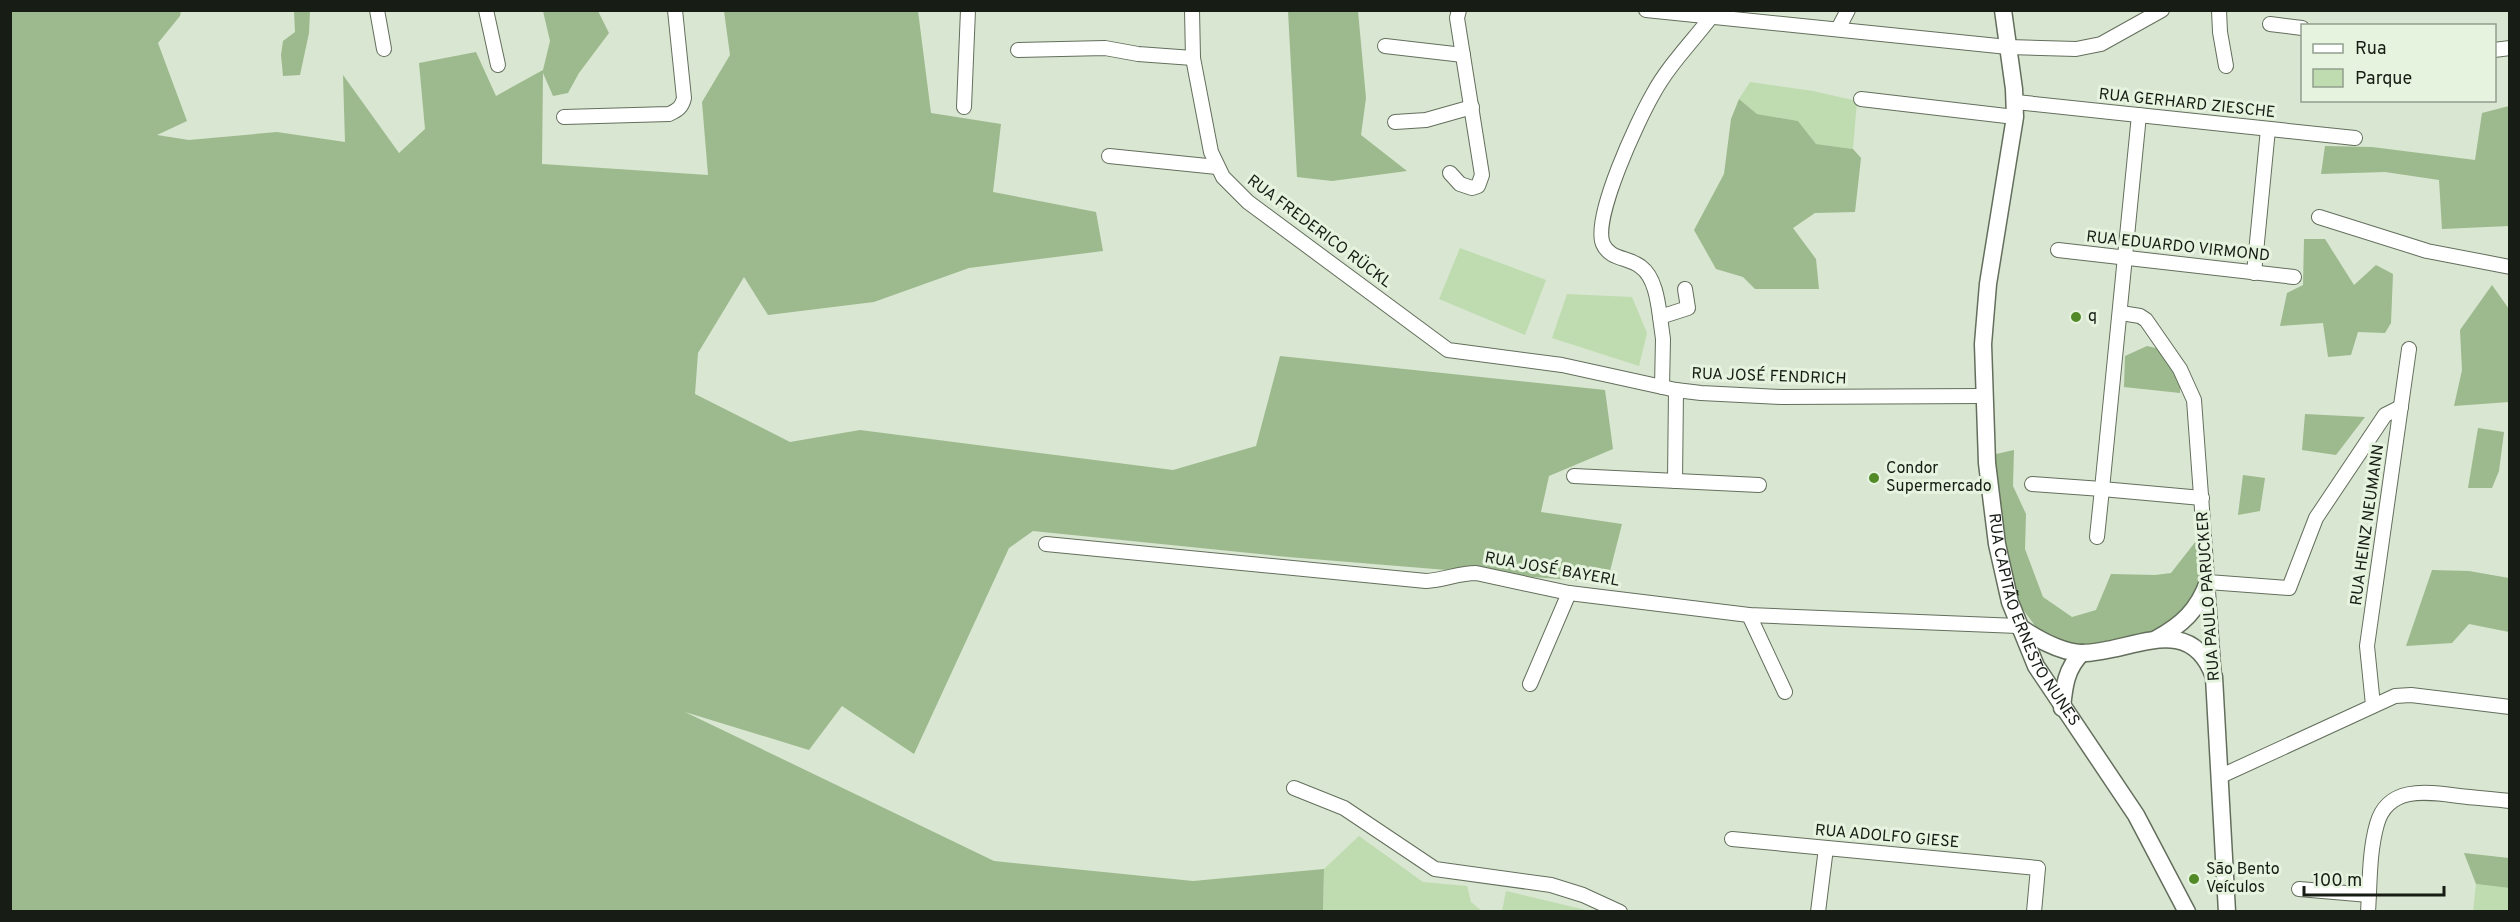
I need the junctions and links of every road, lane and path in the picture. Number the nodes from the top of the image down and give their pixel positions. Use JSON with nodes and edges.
{"nodes":[{"id":1,"x":377,"y":10,"type":"edge"},
{"id":2,"x":486,"y":10,"type":"edge"},
{"id":3,"x":675,"y":10,"type":"edge"},
{"id":4,"x":968,"y":10,"type":"edge"},
{"id":5,"x":1192,"y":10,"type":"edge"},
{"id":6,"x":1459,"y":10,"type":"edge"},
{"id":7,"x":1646,"y":10,"type":"edge"},
{"id":8,"x":1801,"y":10,"type":"edge"},
{"id":9,"x":1848,"y":10,"type":"edge"},
{"id":10,"x":2003,"y":10,"type":"edge"},
{"id":11,"x":2162,"y":10,"type":"edge"},
{"id":12,"x":2219,"y":10,"type":"edge"},
{"id":13,"x":1715,"y":15,"type":"edge"},
{"id":14,"x":2271,"y":24,"type":"dead end"},
{"id":15,"x":1798,"y":25,"type":"junction"},
{"id":16,"x":2301,"y":28,"type":"edge"},
{"id":17,"x":1838,"y":29,"type":"junction"},
{"id":18,"x":1385,"y":46,"type":"dead end"},
{"id":19,"x":2008,"y":47,"type":"junction"},
{"id":20,"x":384,"y":49,"type":"dead end"},
{"id":21,"x":1018,"y":50,"type":"dead end"},
{"id":22,"x":1463,"y":55,"type":"junction"},
{"id":23,"x":1193,"y":58,"type":"junction"},
{"id":24,"x":498,"y":65,"type":"dead end"},
{"id":25,"x":2226,"y":66,"type":"dead end"},
{"id":26,"x":1861,"y":99,"type":"dead end"},
{"id":27,"x":964,"y":107,"type":"dead end"},
{"id":28,"x":1472,"y":107,"type":"junction"},
{"id":29,"x":2015,"y":110,"type":"junction"},
{"id":30,"x":2139,"y":115,"type":"junction"},
{"id":31,"x":564,"y":117,"type":"dead end"},
{"id":32,"x":1395,"y":122,"type":"dead end"},
{"id":33,"x":2268,"y":129,"type":"junction"},
{"id":34,"x":2355,"y":138,"type":"dead end"},
{"id":35,"x":1108,"y":156,"type":"dead end"},
{"id":36,"x":1217,"y":167,"type":"junction"},
{"id":37,"x":1450,"y":173,"type":"dead end"},
{"id":38,"x":2319,"y":218,"type":"dead end"},
{"id":39,"x":2058,"y":250,"type":"dead end"},
{"id":40,"x":2125,"y":258,"type":"junction"},
{"id":41,"x":2510,"y":267,"type":"edge"},
{"id":42,"x":2254,"y":273,"type":"junction"},
{"id":43,"x":2294,"y":277,"type":"dead end"},
{"id":44,"x":1685,"y":289,"type":"dead end"},
{"id":45,"x":2121,"y":313,"type":"junction"},
{"id":46,"x":1660,"y":317,"type":"junction"},
{"id":47,"x":2409,"y":349,"type":"dead end"},
{"id":48,"x":1448,"y":350,"type":"joint"},
{"id":49,"x":1669,"y":389,"type":"junction"},
{"id":50,"x":1984,"y":396,"type":"junction"},
{"id":51,"x":2401,"y":407,"type":"junction"},
{"id":52,"x":1574,"y":476,"type":"dead end"},
{"id":53,"x":1675,"y":481,"type":"junction"},
{"id":54,"x":2032,"y":484,"type":"dead end"},
{"id":55,"x":1759,"y":485,"type":"dead end"},
{"id":56,"x":2102,"y":489,"type":"junction"},
{"id":57,"x":2202,"y":498,"type":"junction"},
{"id":58,"x":2097,"y":537,"type":"dead end"},
{"id":59,"x":1046,"y":544,"type":"dead end"},
{"id":60,"x":2208,"y":582,"type":"junction"},
{"id":61,"x":1569,"y":593,"type":"junction"},
{"id":62,"x":1749,"y":615,"type":"junction"},
{"id":63,"x":2018,"y":626,"type":"junction"},
{"id":64,"x":2153,"y":640,"type":"junction"},
{"id":65,"x":2082,"y":653,"type":"junction"},
{"id":66,"x":2214,"y":677,"type":"junction"},
{"id":67,"x":1530,"y":684,"type":"dead end"},
{"id":68,"x":1785,"y":692,"type":"dead end"},
{"id":69,"x":2373,"y":705,"type":"junction"},
{"id":70,"x":2510,"y":707,"type":"edge"},
{"id":71,"x":2062,"y":708,"type":"junction"},
{"id":72,"x":2221,"y":776,"type":"junction"},
{"id":73,"x":1294,"y":788,"type":"dead end"},
{"id":74,"x":2510,"y":801,"type":"edge"},
{"id":75,"x":1732,"y":839,"type":"dead end"},
{"id":76,"x":1826,"y":848,"type":"junction"},
{"id":77,"x":2299,"y":889,"type":"dead end"},
{"id":78,"x":2369,"y":895,"type":"junction"},
{"id":79,"x":1620,"y":912,"type":"edge"},
{"id":80,"x":1818,"y":912,"type":"edge"},
{"id":81,"x":2034,"y":912,"type":"edge"},
{"id":82,"x":2187,"y":912,"type":"edge"},
{"id":83,"x":2228,"y":912,"type":"edge"},
{"id":84,"x":2368,"y":912,"type":"edge"}],
"edges":[{"from":1,"to":20,"type":"street"},
{"from":2,"to":24,"type":"street"},
{"from":3,"to":31,"type":"street"},
{"from":4,"to":27,"type":"street"},
{"from":5,"to":23,"type":"street","name":"RUA FREDERICO RÜCKL"},
{"from":6,"to":22,"type":"street"},
{"from":7,"to":13,"type":"street"},
{"from":8,"to":15,"type":"street"},
{"from":9,"to":17,"type":"street"},
{"from":10,"to":19,"type":"main road","name":"RUA CAPITÃO ERNESTO NUNES"},
{"from":11,"to":19,"type":"street"},
{"from":12,"to":25,"type":"street"},
{"from":13,"to":15,"type":"street"},
{"from":13,"to":46,"type":"street"},
{"from":14,"to":16,"type":"street"},
{"from":15,"to":17,"type":"street"},
{"from":17,"to":19,"type":"street"},
{"from":18,"to":22,"type":"street"},
{"from":19,"to":29,"type":"main road","name":"RUA CAPITÃO ERNESTO NUNES"},
{"from":21,"to":23,"type":"street"},
{"from":22,"to":28,"type":"street"},
{"from":23,"to":36,"type":"street","name":"RUA FREDERICO RÜCKL"},
{"from":26,"to":29,"type":"street","name":"RUA GERHARD ZIESCHE"},
{"from":28,"to":32,"type":"street"},
{"from":28,"to":37,"type":"street"},
{"from":29,"to":30,"type":"street","name":"RUA GERHARD ZIESCHE"},
{"from":29,"to":50,"type":"main road","name":"RUA CAPITÃO ERNESTO NUNES"},
{"from":30,"to":33,"type":"street","name":"RUA GERHARD ZIESCHE"},
{"from":30,"to":40,"type":"street"},
{"from":33,"to":34,"type":"street","name":"RUA GERHARD ZIESCHE"},
{"from":33,"to":42,"type":"street"},
{"from":35,"to":36,"type":"street"},
{"from":36,"to":48,"type":"street","name":"RUA FREDERICO RÜCKL"},
{"from":38,"to":41,"type":"street"},
{"from":39,"to":40,"type":"street","name":"RUA EDUARDO VIRMOND"},
{"from":40,"to":42,"type":"street","name":"RUA EDUARDO VIRMOND"},
{"from":40,"to":45,"type":"street"},
{"from":42,"to":43,"type":"street","name":"RUA EDUARDO VIRMOND"},
{"from":44,"to":46,"type":"street"},
{"from":45,"to":56,"type":"street"},
{"from":45,"to":57,"type":"street","name":"RUA PAULO PARUCKER"},
{"from":46,"to":49,"type":"street"},
{"from":47,"to":51,"type":"street","name":"RUA HEINZ NEUMANN"},
{"from":48,"to":49,"type":"street","name":"RUA JOSÉ FENDRICH"},
{"from":49,"to":50,"type":"street","name":"RUA JOSÉ FENDRICH"},
{"from":49,"to":53,"type":"street"},
{"from":50,"to":63,"type":"main road","name":"RUA CAPITÃO ERNESTO NUNES"},
{"from":51,"to":60,"type":"street"},
{"from":51,"to":69,"type":"street","name":"RUA HEINZ NEUMANN"},
{"from":52,"to":53,"type":"street"},
{"from":53,"to":55,"type":"street"},
{"from":54,"to":56,"type":"street"},
{"from":56,"to":57,"type":"street"},
{"from":56,"to":58,"type":"street"},
{"from":57,"to":60,"type":"street","name":"RUA PAULO PARUCKER"},
{"from":59,"to":61,"type":"street","name":"RUA JOSÉ BAYERL"},
{"from":60,"to":64,"type":"main road"},
{"from":60,"to":66,"type":"street","name":"RUA PAULO PARUCKER"},
{"from":61,"to":62,"type":"street","name":"RUA JOSÉ BAYERL"},
{"from":61,"to":67,"type":"street"},
{"from":62,"to":63,"type":"street","name":"RUA JOSÉ BAYERL"},
{"from":62,"to":68,"type":"street"},
{"from":63,"to":65,"type":"main road"},
{"from":63,"to":71,"type":"main road","name":"RUA CAPITÃO ERNESTO NUNES"},
{"from":64,"to":65,"type":"main road"},
{"from":64,"to":66,"type":"main road"},
{"from":65,"to":71,"type":"main road"},
{"from":66,"to":72,"type":"main road","name":"RUA PAULO PARUCKER"},
{"from":69,"to":70,"type":"street"},
{"from":69,"to":72,"type":"street"},
{"from":71,"to":82,"type":"main road","name":"RUA CAPITÃO ERNESTO NUNES"},
{"from":72,"to":83,"type":"main road","name":"RUA PAULO PARUCKER"},
{"from":73,"to":79,"type":"street"},
{"from":74,"to":78,"type":"street"},
{"from":75,"to":76,"type":"street","name":"RUA ADOLFO GIESE"},
{"from":76,"to":80,"type":"street"},
{"from":76,"to":81,"type":"street","name":"RUA ADOLFO GIESE"},
{"from":77,"to":78,"type":"street"},
{"from":78,"to":84,"type":"street"}]}
